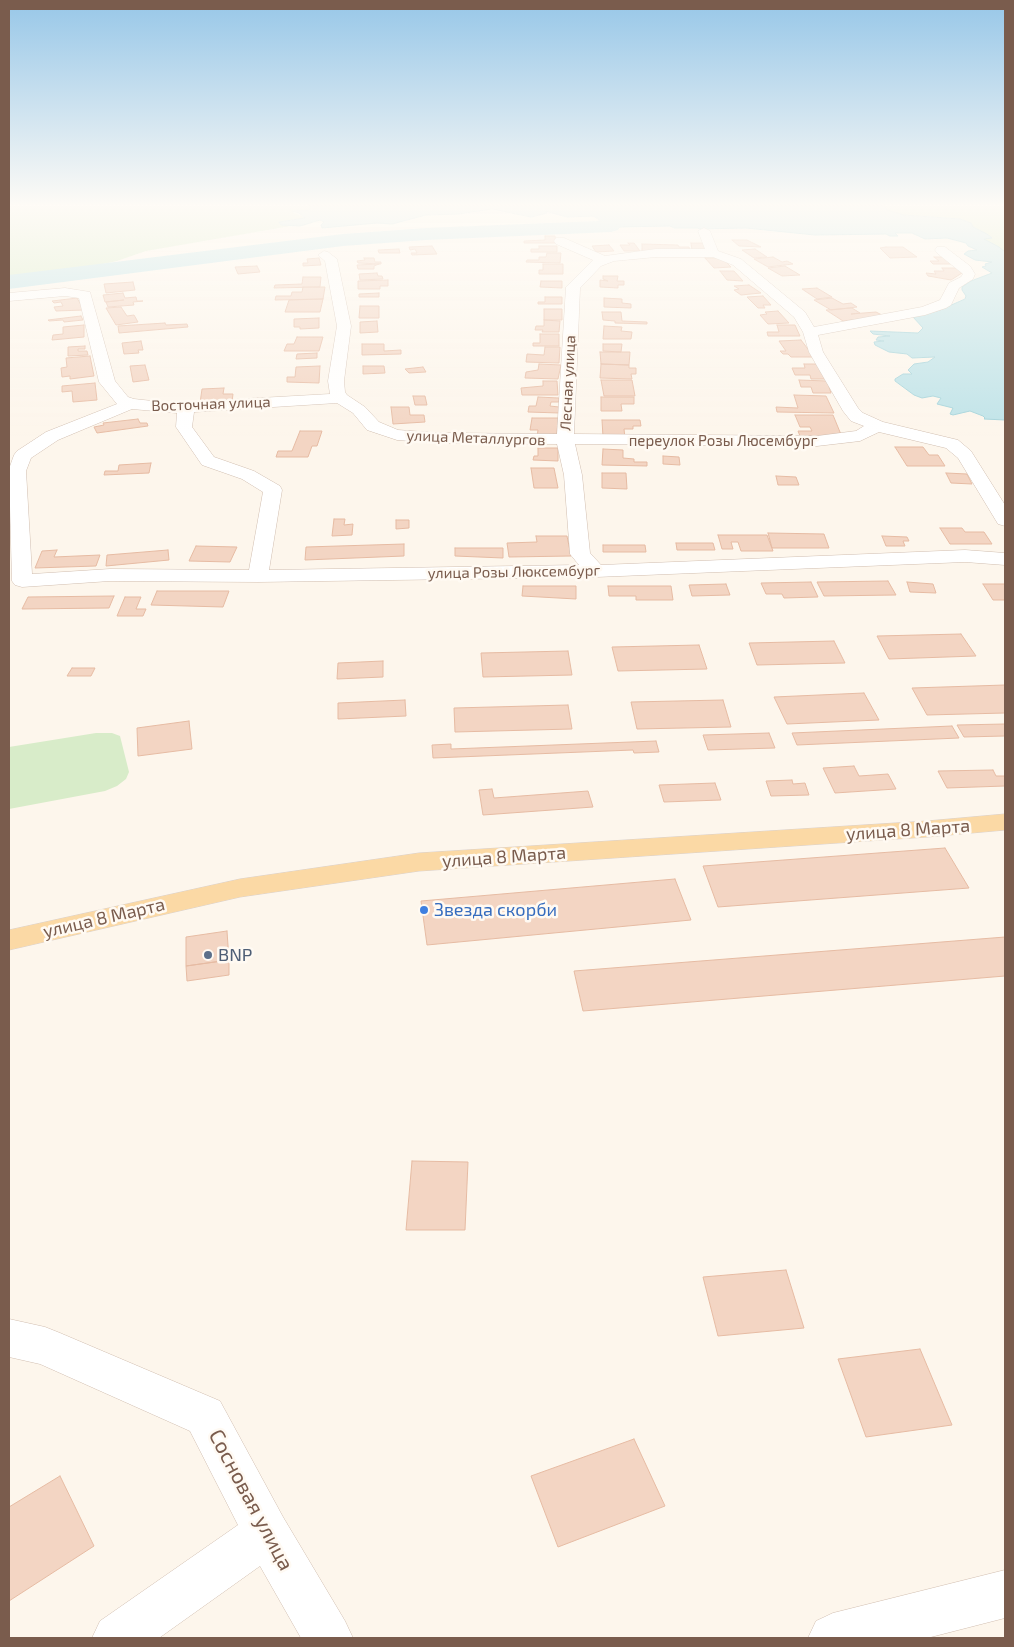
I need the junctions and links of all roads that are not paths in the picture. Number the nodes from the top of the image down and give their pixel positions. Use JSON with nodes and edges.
{"nodes":[{"id":1,"x":336,"y":283,"type":"edge"},
{"id":2,"x":578,"y":283,"type":"edge"},
{"id":3,"x":763,"y":283,"type":"edge"},
{"id":4,"x":959,"y":283,"type":"edge"},
{"id":5,"x":9,"y":297,"type":"edge"},
{"id":6,"x":810,"y":332,"type":"junction"},
{"id":7,"x":340,"y":398,"type":"junction"},
{"id":8,"x":130,"y":404,"type":"junction"},
{"id":9,"x":186,"y":408,"type":"junction"},
{"id":10,"x":877,"y":426,"type":"junction"},
{"id":11,"x":565,"y":440,"type":"junction"},
{"id":12,"x":1005,"y":520,"type":"edge"},
{"id":13,"x":1005,"y":560,"type":"edge"},
{"id":14,"x":596,"y":571,"type":"junction"},
{"id":15,"x":258,"y":576,"type":"junction"},
{"id":16,"x":1005,"y":822,"type":"edge"},
{"id":17,"x":9,"y":940,"type":"edge"},
{"id":18,"x":9,"y":1338,"type":"edge"},
{"id":19,"x":267,"y":1533,"type":"junction"},
{"id":20,"x":1005,"y":1594,"type":"edge"},
{"id":21,"x":117,"y":1638,"type":"edge"},
{"id":22,"x":328,"y":1638,"type":"edge"},
{"id":23,"x":833,"y":1638,"type":"edge"}],
"edges":[{"from":1,"to":7,"type":"street"},
{"from":2,"to":11,"type":"street","name":"Лесная улица"},
{"from":3,"to":6,"type":"street"},
{"from":4,"to":6,"type":"street"},
{"from":5,"to":8,"type":"street","name":"Восточная улица"},
{"from":6,"to":10,"type":"street"},
{"from":7,"to":9,"type":"street","name":"Восточная улица"},
{"from":7,"to":11,"type":"street","name":"улица Металлургов"},
{"from":8,"to":9,"type":"street","name":"Восточная улица"},
{"from":8,"to":15,"type":"street","name":"улица Розы Люксембург"},
{"from":9,"to":15,"type":"street"},
{"from":10,"to":11,"type":"street","name":"переулок Розы Люсембург"},
{"from":10,"to":12,"type":"street"},
{"from":11,"to":14,"type":"street","name":"Лесная улица"},
{"from":13,"to":14,"type":"street","name":"улица Розы Люксембург"},
{"from":14,"to":15,"type":"street","name":"улица Розы Люксембург"},
{"from":16,"to":17,"type":"main road","name":"улица 8 Марта"},
{"from":18,"to":19,"type":"street","name":"Сосновая улица"},
{"from":19,"to":21,"type":"street"},
{"from":19,"to":22,"type":"street","name":"Сосновая улица"},
{"from":20,"to":23,"type":"street"}]}
